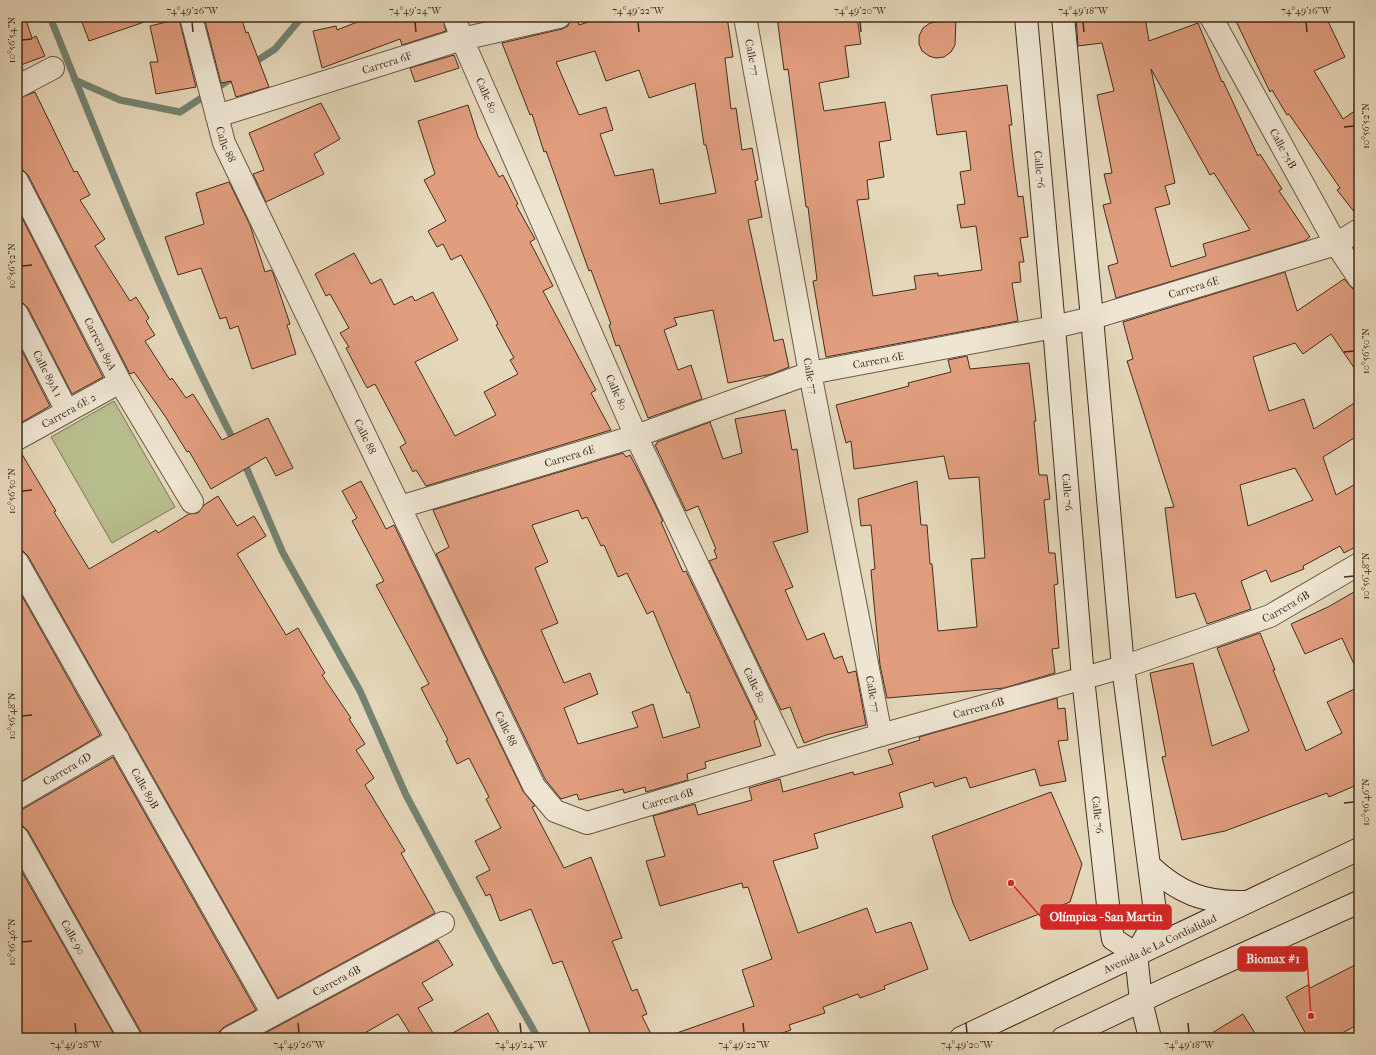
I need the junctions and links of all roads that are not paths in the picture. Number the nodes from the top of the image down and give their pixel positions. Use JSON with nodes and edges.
{"nodes":[{"id":1,"x":191,"y":17,"type":"edge"},
{"id":2,"x":454,"y":17,"type":"edge"},
{"id":3,"x":559,"y":17,"type":"edge"},
{"id":4,"x":745,"y":17,"type":"edge"},
{"id":5,"x":1026,"y":17,"type":"edge"},
{"id":6,"x":1063,"y":17,"type":"edge"},
{"id":7,"x":1211,"y":17,"type":"edge"},
{"id":8,"x":462,"y":39,"type":"junction"},
{"id":9,"x":52,"y":68,"type":"dead end"},
{"id":10,"x":17,"y":87,"type":"edge"},
{"id":11,"x":217,"y":116,"type":"junction"},
{"id":12,"x":17,"y":181,"type":"edge"},
{"id":13,"x":1359,"y":230,"type":"edge"},
{"id":14,"x":1336,"y":244,"type":"junction"},
{"id":15,"x":1359,"y":278,"type":"edge"},
{"id":16,"x":17,"y":314,"type":"edge"},
{"id":17,"x":1092,"y":318,"type":"junction"},
{"id":18,"x":1054,"y":327,"type":"junction"},
{"id":19,"x":810,"y":373,"type":"junction"},
{"id":20,"x":120,"y":382,"type":"junction"},
{"id":21,"x":67,"y":411,"type":"junction"},
{"id":22,"x":636,"y":436,"type":"junction"},
{"id":23,"x":17,"y":439,"type":"edge"},
{"id":24,"x":192,"y":502,"type":"dead end"},
{"id":25,"x":400,"y":506,"type":"junction"},
{"id":26,"x":17,"y":562,"type":"edge"},
{"id":27,"x":1359,"y":564,"type":"edge"},
{"id":28,"x":1123,"y":667,"type":"junction"},
{"id":29,"x":1083,"y":678,"type":"junction"},
{"id":30,"x":881,"y":735,"type":"junction"},
{"id":31,"x":118,"y":739,"type":"junction"},
{"id":32,"x":791,"y":761,"type":"junction"},
{"id":33,"x":17,"y":798,"type":"edge"},
{"id":34,"x":587,"y":823,"type":"joint"},
{"id":35,"x":17,"y":837,"type":"edge"},
{"id":36,"x":1359,"y":850,"type":"edge"},
{"id":37,"x":1150,"y":866,"type":"junction"},
{"id":38,"x":1246,"y":902,"type":"junction"},
{"id":39,"x":1359,"y":902,"type":"edge"},
{"id":40,"x":443,"y":924,"type":"dead end"},
{"id":41,"x":1136,"y":954,"type":"junction"},
{"id":42,"x":1141,"y":1000,"type":"junction"},
{"id":43,"x":273,"y":1014,"type":"junction"},
{"id":44,"x":130,"y":1038,"type":"edge"},
{"id":45,"x":230,"y":1038,"type":"edge"},
{"id":46,"x":961,"y":1038,"type":"edge"},
{"id":47,"x":1063,"y":1038,"type":"edge"},
{"id":48,"x":1150,"y":1038,"type":"edge"}],
"edges":[{"from":1,"to":11,"type":"street","name":"Calle 88"},
{"from":2,"to":8,"type":"street","name":"Calle 80"},
{"from":3,"to":8,"type":"street","name":"Carrera 6F"},
{"from":4,"to":19,"type":"street","name":"Calle 77"},
{"from":5,"to":18,"type":"street","name":"Calle 76"},
{"from":6,"to":17,"type":"street"},
{"from":7,"to":14,"type":"street","name":"Calle 75B"},
{"from":8,"to":11,"type":"street","name":"Carrera 6F"},
{"from":8,"to":22,"type":"street","name":"Calle 80"},
{"from":9,"to":10,"type":"street"},
{"from":11,"to":25,"type":"street","name":"Calle 88"},
{"from":12,"to":20,"type":"street","name":"Carrera 89A"},
{"from":13,"to":14,"type":"street","name":"Carrera 6E"},
{"from":14,"to":15,"type":"street","name":"Calle 75B"},
{"from":14,"to":17,"type":"street","name":"Carrera 6E"},
{"from":16,"to":21,"type":"street","name":"Calle 89A 1"},
{"from":17,"to":18,"type":"street","name":"Carrera 6E"},
{"from":17,"to":28,"type":"street"},
{"from":18,"to":19,"type":"street","name":"Carrera 6E"},
{"from":18,"to":29,"type":"street","name":"Calle 76"},
{"from":19,"to":22,"type":"street","name":"Carrera 6E"},
{"from":19,"to":30,"type":"street","name":"Calle 77"},
{"from":20,"to":21,"type":"street","name":"Carrera 6E 2"},
{"from":20,"to":24,"type":"street","name":"Carrera 89A"},
{"from":21,"to":23,"type":"street","name":"Carrera 6E 2"},
{"from":22,"to":25,"type":"street","name":"Carrera 6E"},
{"from":22,"to":32,"type":"street","name":"Calle 80"},
{"from":25,"to":34,"type":"street","name":"Calle 88"},
{"from":26,"to":31,"type":"street","name":"Calle 89B"},
{"from":27,"to":28,"type":"street","name":"Carrera 6B"},
{"from":28,"to":29,"type":"street","name":"Carrera 6B"},
{"from":28,"to":37,"type":"street"},
{"from":29,"to":30,"type":"street","name":"Carrera 6B"},
{"from":29,"to":41,"type":"street","name":"Calle 76"},
{"from":30,"to":32,"type":"street","name":"Carrera 6B"},
{"from":31,"to":33,"type":"street","name":"Carrera 6D"},
{"from":31,"to":43,"type":"street","name":"Calle 89B"},
{"from":32,"to":34,"type":"street","name":"Carrera 6B"},
{"from":35,"to":44,"type":"street","name":"Calle 90"},
{"from":36,"to":38,"type":"street","name":"Avenida de La Cordialidad"},
{"from":37,"to":38,"type":"street"},
{"from":37,"to":41,"type":"street"},
{"from":38,"to":41,"type":"street","name":"Avenida de La Cordialidad"},
{"from":39,"to":42,"type":"street"},
{"from":40,"to":43,"type":"street","name":"Carrera 6B"},
{"from":41,"to":42,"type":"street"},
{"from":41,"to":46,"type":"street","name":"Avenida de La Cordialidad"},
{"from":42,"to":47,"type":"street"},
{"from":42,"to":48,"type":"street"},
{"from":43,"to":45,"type":"street","name":"Carrera 6B"}]}
